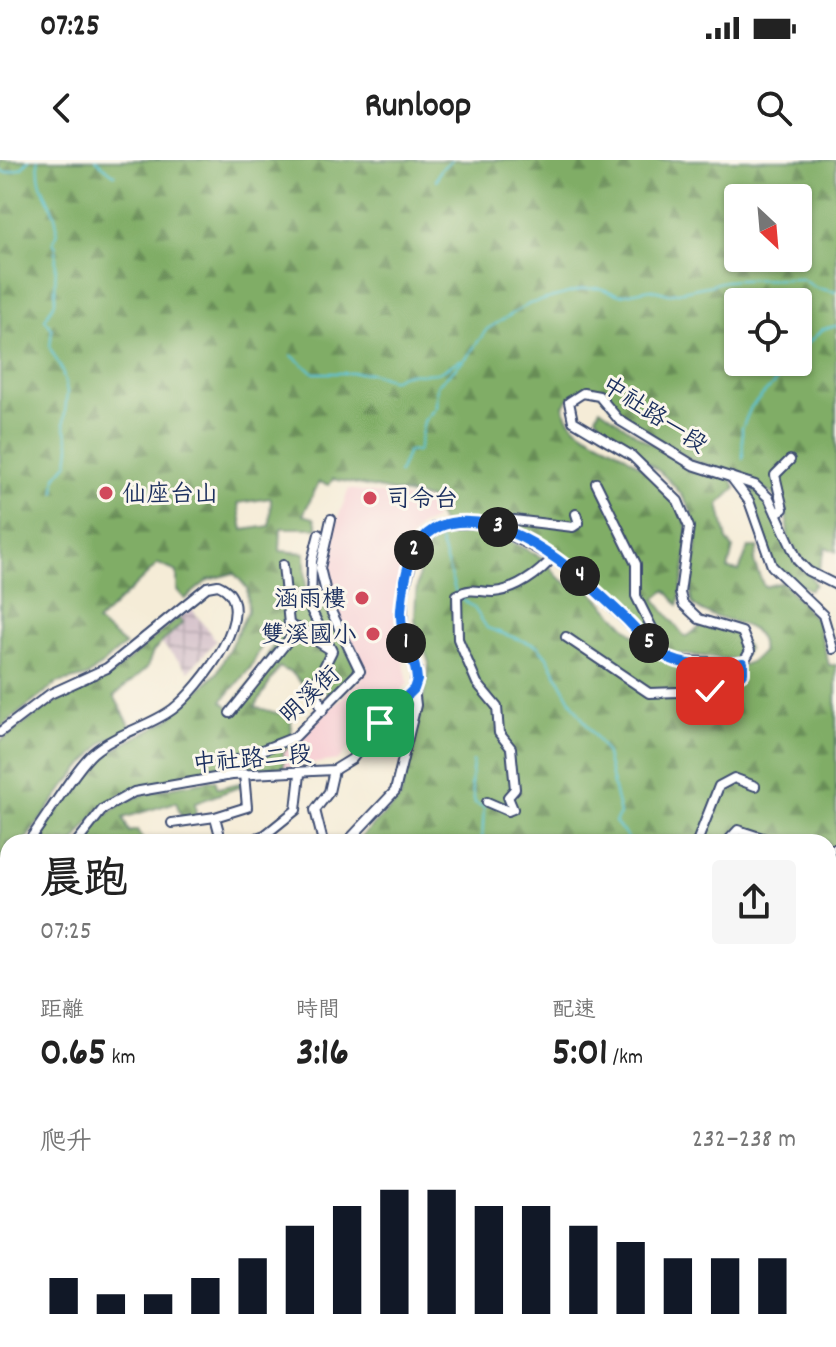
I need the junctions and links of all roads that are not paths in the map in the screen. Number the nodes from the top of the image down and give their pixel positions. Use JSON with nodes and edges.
{"nodes":[{"id":1,"x":790,"y":460,"type":"dead end"},
{"id":2,"x":731,"y":476,"type":"junction"},
{"id":3,"x":596,"y":483,"type":"dead end"},
{"id":4,"x":776,"y":513,"type":"junction"},
{"id":5,"x":576,"y":514,"type":"dead end"},
{"id":6,"x":331,"y":519,"type":"dead end"},
{"id":7,"x":503,"y":529,"type":"junction"},
{"id":8,"x":319,"y":534,"type":"dead end"},
{"id":9,"x":553,"y":557,"type":"junction"},
{"id":10,"x":283,"y":565,"type":"dead end"},
{"id":11,"x":836,"y":585,"type":"edge"},
{"id":12,"x":298,"y":628,"type":"junction"},
{"id":13,"x":566,"y":637,"type":"dead end"},
{"id":14,"x":651,"y":644,"type":"junction"},
{"id":15,"x":833,"y":649,"type":"dead end"},
{"id":16,"x":332,"y":651,"type":"junction"},
{"id":17,"x":743,"y":663,"type":"junction"},
{"id":18,"x":414,"y":689,"type":"junction"},
{"id":19,"x":322,"y":711,"type":"junction"},
{"id":20,"x":230,"y":713,"type":"dead end"},
{"id":21,"x":0,"y":732,"type":"edge"},
{"id":22,"x":334,"y":770,"type":"junction"},
{"id":23,"x":244,"y":774,"type":"junction"},
{"id":24,"x":300,"y":774,"type":"junction"},
{"id":25,"x":232,"y":775,"type":"junction"},
{"id":26,"x":755,"y":786,"type":"dead end"},
{"id":27,"x":487,"y":802,"type":"dead end"},
{"id":28,"x":215,"y":817,"type":"junction"},
{"id":29,"x":172,"y":823,"type":"dead end"},
{"id":30,"x":219,"y":832,"type":"dead end"},
{"id":31,"x":34,"y":834,"type":"edge"},
{"id":32,"x":83,"y":834,"type":"edge"},
{"id":33,"x":266,"y":834,"type":"edge"},
{"id":34,"x":320,"y":834,"type":"edge"},
{"id":35,"x":355,"y":834,"type":"edge"},
{"id":36,"x":700,"y":834,"type":"edge"}],
"edges":[{"from":1,"to":4,"type":"street"},
{"from":2,"to":4,"type":"street","name":"中社路一段"},
{"from":2,"to":15,"type":"street"},
{"from":2,"to":17,"type":"street","name":"中社路一段"},
{"from":3,"to":14,"type":"street"},
{"from":4,"to":11,"type":"street","name":"中社路一段"},
{"from":5,"to":7,"type":"street"},
{"from":6,"to":19,"type":"street","name":"明溪街"},
{"from":7,"to":9,"type":"street"},
{"from":7,"to":18,"type":"street"},
{"from":8,"to":16,"type":"street"},
{"from":9,"to":14,"type":"street"},
{"from":9,"to":27,"type":"street"},
{"from":10,"to":12,"type":"street"},
{"from":12,"to":16,"type":"street"},
{"from":12,"to":20,"type":"street"},
{"from":13,"to":17,"type":"street"},
{"from":14,"to":17,"type":"street"},
{"from":16,"to":19,"type":"street"},
{"from":18,"to":22,"type":"street","name":"中社路二段"},
{"from":18,"to":35,"type":"street"},
{"from":19,"to":25,"type":"street","name":"明溪街"},
{"from":21,"to":31,"type":"street"},
{"from":22,"to":24,"type":"street","name":"中社路二段"},
{"from":22,"to":34,"type":"street"},
{"from":23,"to":24,"type":"street","name":"中社路二段"},
{"from":23,"to":25,"type":"street","name":"中社路二段"},
{"from":23,"to":28,"type":"street"},
{"from":24,"to":33,"type":"street"},
{"from":25,"to":32,"type":"street","name":"中社路二段"},
{"from":26,"to":36,"type":"street"},
{"from":28,"to":29,"type":"street"},
{"from":28,"to":30,"type":"street"}]}
